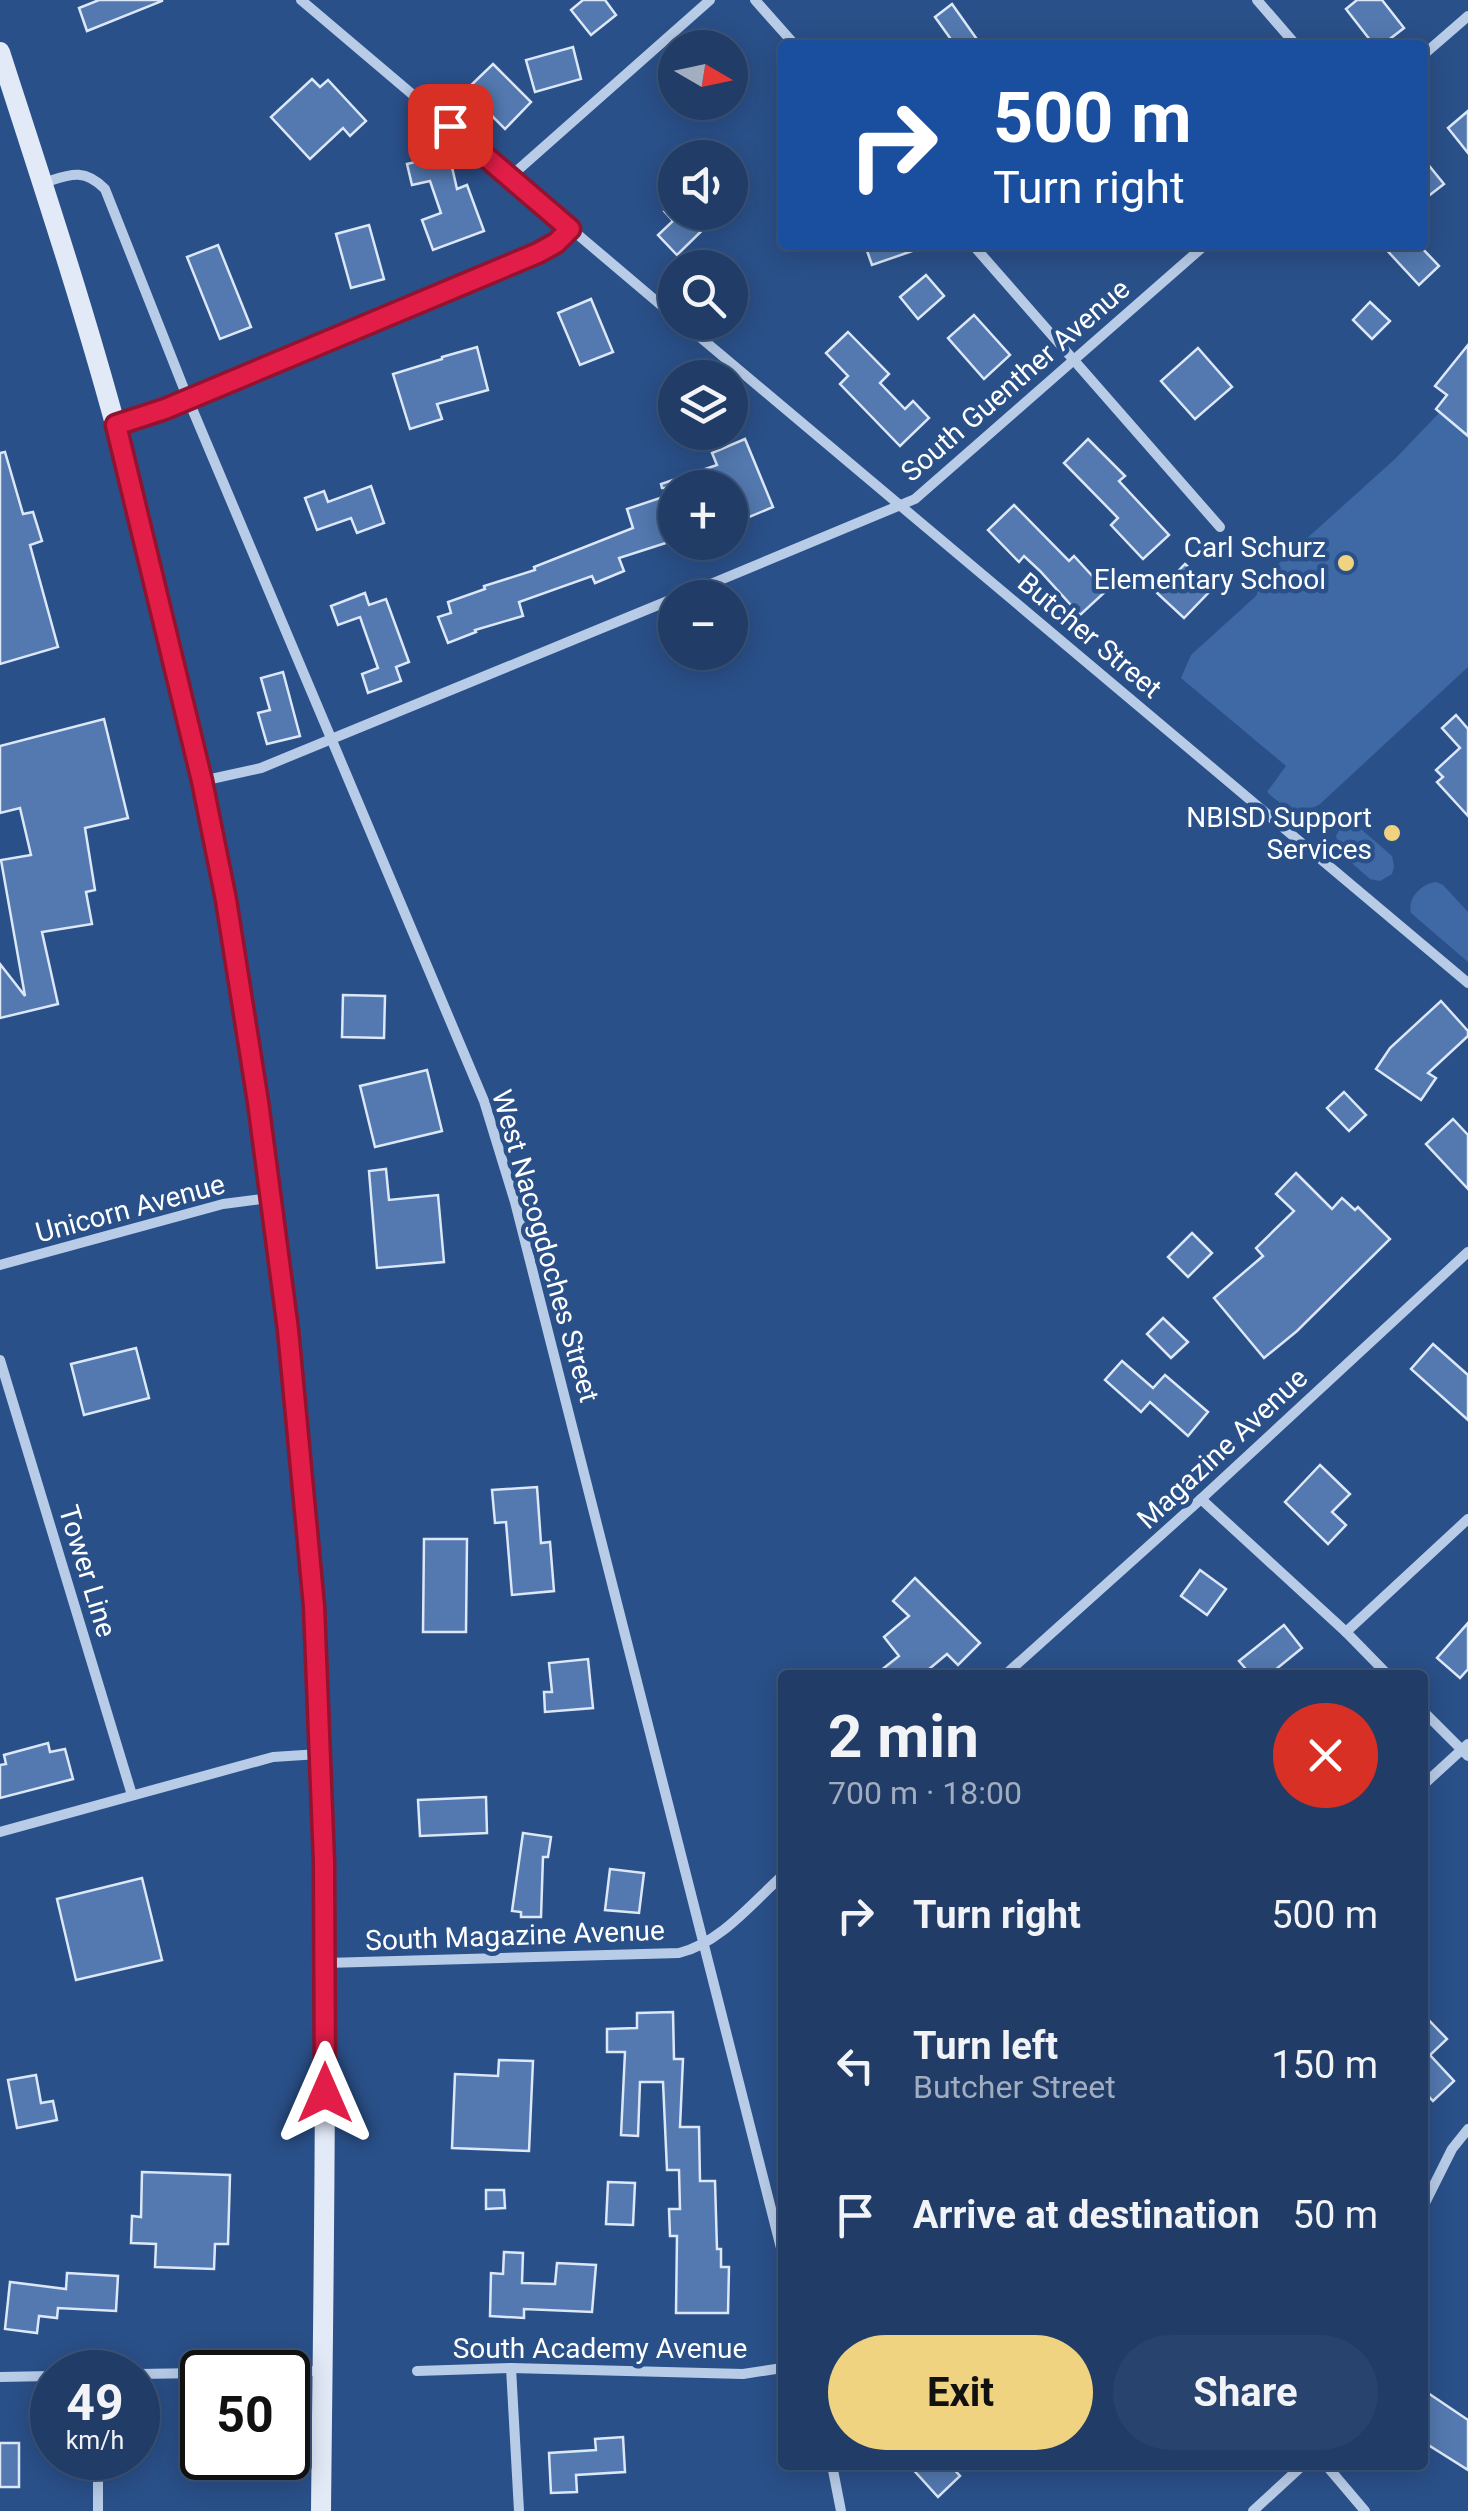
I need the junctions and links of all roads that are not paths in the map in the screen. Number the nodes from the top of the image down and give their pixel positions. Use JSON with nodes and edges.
{"nodes":[{"id":1,"x":300,"y":0,"type":"edge"},
{"id":2,"x":710,"y":0,"type":"edge"},
{"id":3,"x":755,"y":0,"type":"edge"},
{"id":4,"x":1257,"y":0,"type":"edge"},
{"id":5,"x":1468,"y":16,"type":"edge"},
{"id":6,"x":791,"y":40,"type":"edge"},
{"id":7,"x":1292,"y":40,"type":"edge"},
{"id":8,"x":1428,"y":51,"type":"edge"},
{"id":9,"x":0,"y":52,"type":"edge"},
{"id":10,"x":510,"y":177,"type":"junction"},
{"id":11,"x":42,"y":183,"type":"junction"},
{"id":12,"x":570,"y":229,"type":"junction"},
{"id":13,"x":977,"y":250,"type":"edge"},
{"id":14,"x":1199,"y":250,"type":"edge"},
{"id":15,"x":658,"y":303,"type":"edge"},
{"id":16,"x":704,"y":340,"type":"edge"},
{"id":17,"x":1074,"y":358,"type":"junction"},
{"id":18,"x":188,"y":399,"type":"junction"},
{"id":19,"x":116,"y":425,"type":"junction"},
{"id":20,"x":902,"y":505,"type":"junction"},
{"id":21,"x":1220,"y":527,"type":"dead end"},
{"id":22,"x":720,"y":580,"type":"edge"},
{"id":23,"x":658,"y":605,"type":"edge"},
{"id":24,"x":332,"y":739,"type":"junction"},
{"id":25,"x":202,"y":781,"type":"junction"},
{"id":26,"x":1468,"y":983,"type":"edge"},
{"id":27,"x":271,"y":1198,"type":"junction"},
{"id":28,"x":1468,"y":1252,"type":"edge"},
{"id":29,"x":0,"y":1265,"type":"edge"},
{"id":30,"x":0,"y":1360,"type":"edge"},
{"id":31,"x":1202,"y":1498,"type":"junction"},
{"id":32,"x":1468,"y":1519,"type":"edge"},
{"id":33,"x":1346,"y":1632,"type":"junction"},
{"id":34,"x":1012,"y":1670,"type":"edge"},
{"id":35,"x":1383,"y":1670,"type":"edge"},
{"id":36,"x":1428,"y":1715,"type":"edge"},
{"id":37,"x":1466,"y":1750,"type":"edge"},
{"id":38,"x":319,"y":1754,"type":"junction"},
{"id":39,"x":1428,"y":1781,"type":"edge"},
{"id":40,"x":132,"y":1795,"type":"junction"},
{"id":41,"x":0,"y":1832,"type":"edge"},
{"id":42,"x":778,"y":1879,"type":"edge"},
{"id":43,"x":704,"y":1944,"type":"junction"},
{"id":44,"x":326,"y":1963,"type":"junction"},
{"id":45,"x":1468,"y":2129,"type":"edge"},
{"id":46,"x":1428,"y":2195,"type":"edge"},
{"id":47,"x":778,"y":2236,"type":"edge"},
{"id":48,"x":512,"y":2368,"type":"junction"},
{"id":49,"x":778,"y":2369,"type":"edge"},
{"id":50,"x":310,"y":2371,"type":"edge"},
{"id":51,"x":322,"y":2371,"type":"junction"},
{"id":52,"x":417,"y":2371,"type":"dead end"},
{"id":53,"x":30,"y":2376,"type":"edge"},
{"id":54,"x":0,"y":2377,"type":"edge"},
{"id":55,"x":833,"y":2470,"type":"edge"},
{"id":56,"x":1297,"y":2470,"type":"edge"},
{"id":57,"x":1330,"y":2470,"type":"edge"},
{"id":58,"x":98,"y":2480,"type":"edge"},
{"id":59,"x":98,"y":2511,"type":"edge"},
{"id":60,"x":321,"y":2511,"type":"edge"},
{"id":61,"x":519,"y":2511,"type":"edge"},
{"id":62,"x":841,"y":2511,"type":"edge"},
{"id":63,"x":1253,"y":2511,"type":"edge"},
{"id":64,"x":1365,"y":2511,"type":"edge"}],
"edges":[{"from":1,"to":10,"type":"street"},
{"from":2,"to":10,"type":"street"},
{"from":3,"to":6,"type":"street"},
{"from":4,"to":7,"type":"street"},
{"from":5,"to":8,"type":"street"},
{"from":9,"to":11,"type":"main road"},
{"from":10,"to":12,"type":"street"},
{"from":11,"to":18,"type":"street","name":"West Nacogdoches Street"},
{"from":11,"to":19,"type":"main road"},
{"from":12,"to":15,"type":"street"},
{"from":12,"to":18,"type":"street"},
{"from":13,"to":17,"type":"street"},
{"from":14,"to":17,"type":"street","name":"South Guenther Avenue"},
{"from":16,"to":20,"type":"street","name":"Butcher Street"},
{"from":17,"to":20,"type":"street","name":"South Guenther Avenue"},
{"from":17,"to":21,"type":"street"},
{"from":18,"to":19,"type":"street"},
{"from":18,"to":24,"type":"street","name":"West Nacogdoches Street"},
{"from":19,"to":25,"type":"main road"},
{"from":20,"to":22,"type":"street","name":"South Guenther Avenue"},
{"from":20,"to":26,"type":"street","name":"Butcher Street"},
{"from":23,"to":24,"type":"street","name":"South Guenther Avenue"},
{"from":24,"to":25,"type":"street","name":"South Guenther Avenue"},
{"from":24,"to":43,"type":"street","name":"West Nacogdoches Street"},
{"from":25,"to":27,"type":"main road"},
{"from":27,"to":29,"type":"street","name":"Unicorn Avenue"},
{"from":27,"to":38,"type":"main road"},
{"from":28,"to":31,"type":"street","name":"Magazine Avenue"},
{"from":30,"to":40,"type":"street","name":"Tower Line"},
{"from":31,"to":33,"type":"street"},
{"from":31,"to":34,"type":"street","name":"Magazine Avenue"},
{"from":32,"to":33,"type":"street"},
{"from":33,"to":35,"type":"street"},
{"from":36,"to":37,"type":"street"},
{"from":37,"to":39,"type":"street"},
{"from":38,"to":40,"type":"street"},
{"from":38,"to":44,"type":"main road"},
{"from":40,"to":41,"type":"street"},
{"from":42,"to":43,"type":"street"},
{"from":43,"to":44,"type":"street","name":"South Magazine Avenue"},
{"from":43,"to":47,"type":"street","name":"West Nacogdoches Street"},
{"from":44,"to":51,"type":"main road"},
{"from":45,"to":46,"type":"street"},
{"from":48,"to":49,"type":"street","name":"South Academy Avenue"},
{"from":48,"to":52,"type":"street","name":"South Academy Avenue"},
{"from":48,"to":61,"type":"street"},
{"from":50,"to":51,"type":"street"},
{"from":51,"to":60,"type":"main road"},
{"from":53,"to":54,"type":"street"},
{"from":55,"to":62,"type":"street"},
{"from":56,"to":63,"type":"street"},
{"from":57,"to":64,"type":"street"},
{"from":58,"to":59,"type":"street"}]}
